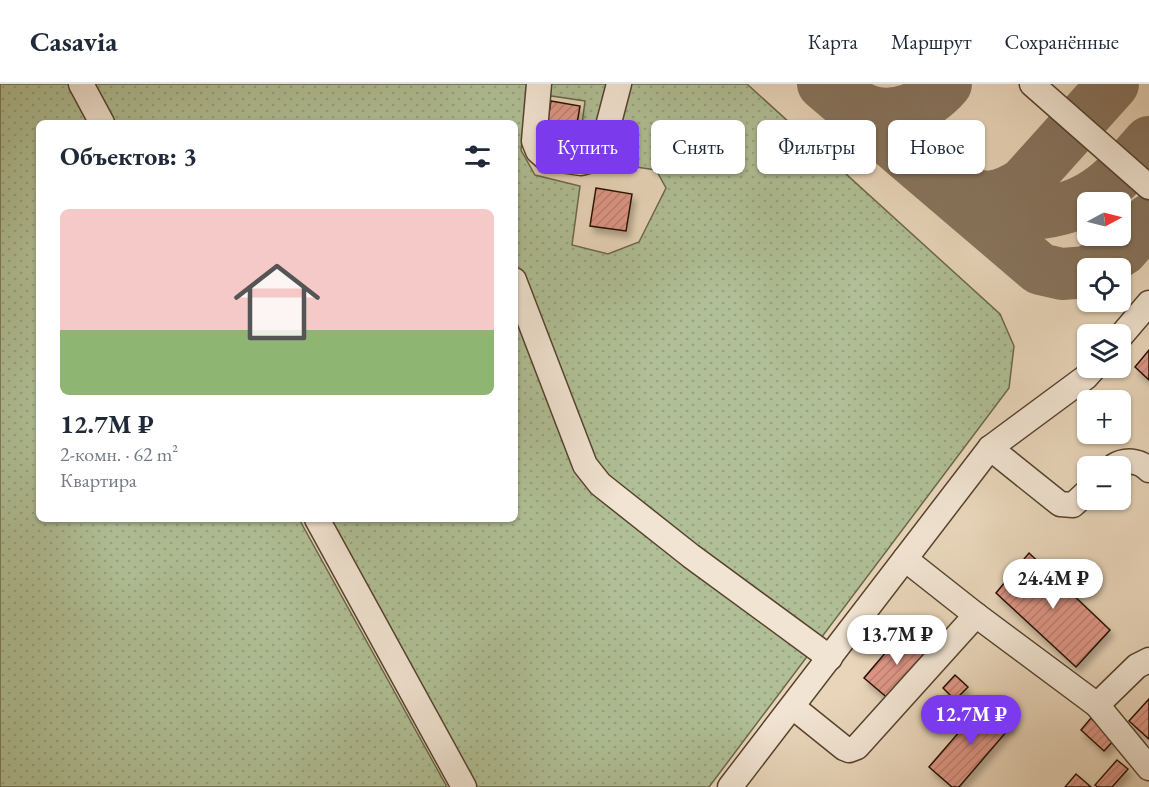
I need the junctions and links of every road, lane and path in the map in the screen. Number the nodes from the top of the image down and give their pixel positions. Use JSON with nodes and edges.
{"nodes":[{"id":1,"x":81,"y":84,"type":"edge"},
{"id":2,"x":539,"y":84,"type":"edge"},
{"id":3,"x":619,"y":84,"type":"edge"},
{"id":4,"x":1032,"y":84,"type":"edge"},
{"id":5,"x":100,"y":120,"type":"edge"},
{"id":6,"x":1149,"y":187,"type":"edge"},
{"id":7,"x":518,"y":290,"type":"edge"},
{"id":8,"x":1149,"y":303,"type":"edge"},
{"id":9,"x":1131,"y":324,"type":"edge"},
{"id":10,"x":1085,"y":378,"type":"edge"},
{"id":11,"x":990,"y":448,"type":"junction"},
{"id":12,"x":1131,"y":462,"type":"edge"},
{"id":13,"x":1149,"y":470,"type":"edge"},
{"id":14,"x":1077,"y":501,"type":"edge"},
{"id":15,"x":319,"y":522,"type":"edge"},
{"id":16,"x":905,"y":559,"type":"junction"},
{"id":17,"x":976,"y":615,"type":"junction"},
{"id":18,"x":830,"y":658,"type":"junction"},
{"id":19,"x":1149,"y":660,"type":"edge"},
{"id":20,"x":1096,"y":705,"type":"junction"},
{"id":21,"x":793,"y":707,"type":"junction"},
{"id":22,"x":1149,"y":768,"type":"edge"},
{"id":23,"x":464,"y":787,"type":"edge"},
{"id":24,"x":730,"y":787,"type":"edge"}],
"edges":[{"from":1,"to":5,"type":"lane"},
{"from":2,"to":3,"type":"lane"},
{"from":4,"to":6,"type":"lane"},
{"from":7,"to":18,"type":"lane"},
{"from":8,"to":9,"type":"lane"},
{"from":10,"to":11,"type":"lane"},
{"from":11,"to":14,"type":"lane"},
{"from":11,"to":16,"type":"lane"},
{"from":12,"to":13,"type":"lane"},
{"from":15,"to":23,"type":"lane"},
{"from":16,"to":17,"type":"lane"},
{"from":16,"to":18,"type":"lane"},
{"from":17,"to":20,"type":"lane"},
{"from":17,"to":21,"type":"lane"},
{"from":18,"to":21,"type":"lane"},
{"from":19,"to":20,"type":"lane"},
{"from":20,"to":22,"type":"lane"},
{"from":21,"to":24,"type":"lane"}]}
